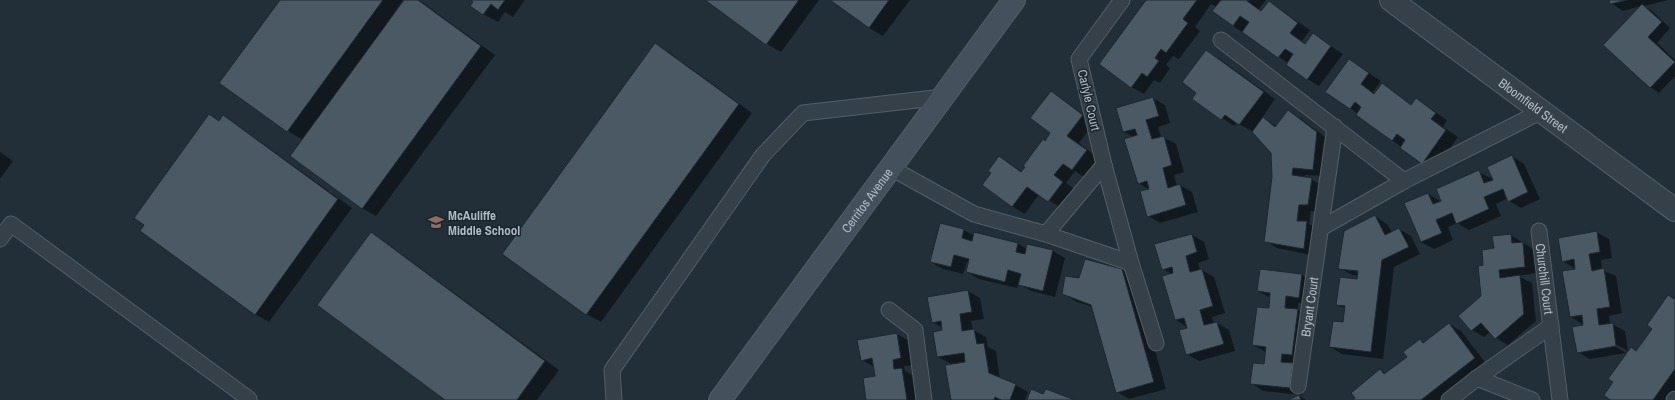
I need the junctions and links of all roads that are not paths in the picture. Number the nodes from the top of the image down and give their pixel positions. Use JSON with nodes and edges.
{"nodes":[{"id":1,"x":1014,"y":0,"type":"edge"},
{"id":2,"x":1122,"y":0,"type":"edge"},
{"id":3,"x":1391,"y":0,"type":"edge"},
{"id":4,"x":1221,"y":40,"type":"dead end"},
{"id":5,"x":942,"y":97,"type":"junction"},
{"id":6,"x":1542,"y":111,"type":"junction"},
{"id":7,"x":1335,"y":127,"type":"junction"},
{"id":8,"x":1104,"y":166,"type":"junction"},
{"id":9,"x":891,"y":168,"type":"junction"},
{"id":10,"x":1404,"y":181,"type":"junction"},
{"id":11,"x":1675,"y":210,"type":"edge"},
{"id":12,"x":1321,"y":228,"type":"junction"},
{"id":13,"x":1539,"y":230,"type":"dead end"},
{"id":14,"x":1046,"y":234,"type":"junction"},
{"id":15,"x":0,"y":239,"type":"edge"},
{"id":16,"x":1131,"y":262,"type":"junction"},
{"id":17,"x":889,"y":310,"type":"dead end"},
{"id":18,"x":1551,"y":326,"type":"junction"},
{"id":19,"x":1156,"y":344,"type":"dead end"},
{"id":20,"x":1477,"y":378,"type":"junction"},
{"id":21,"x":1298,"y":386,"type":"dead end"},
{"id":22,"x":248,"y":400,"type":"edge"},
{"id":23,"x":614,"y":400,"type":"edge"},
{"id":24,"x":720,"y":400,"type":"edge"},
{"id":25,"x":924,"y":400,"type":"edge"},
{"id":26,"x":1449,"y":400,"type":"edge"},
{"id":27,"x":1532,"y":400,"type":"edge"},
{"id":28,"x":1560,"y":400,"type":"edge"}],
"edges":[{"from":1,"to":5,"type":"main road","name":"Cerritos Avenue"},
{"from":2,"to":8,"type":"lane","name":"Carlyle Court"},
{"from":3,"to":6,"type":"street","name":"Bloomfield Street"},
{"from":4,"to":7,"type":"lane"},
{"from":5,"to":9,"type":"main road","name":"Cerritos Avenue"},
{"from":5,"to":23,"type":"lane"},
{"from":6,"to":10,"type":"lane"},
{"from":6,"to":11,"type":"street","name":"Bloomfield Street"},
{"from":7,"to":10,"type":"lane"},
{"from":7,"to":12,"type":"lane","name":"Bryant Court"},
{"from":8,"to":14,"type":"lane"},
{"from":8,"to":16,"type":"lane","name":"Carlyle Court"},
{"from":9,"to":14,"type":"lane"},
{"from":9,"to":24,"type":"main road","name":"Cerritos Avenue"},
{"from":10,"to":12,"type":"lane"},
{"from":12,"to":21,"type":"lane","name":"Bryant Court"},
{"from":13,"to":18,"type":"lane","name":"Churchill Court"},
{"from":14,"to":16,"type":"lane"},
{"from":15,"to":22,"type":"lane"},
{"from":16,"to":19,"type":"lane","name":"Carlyle Court"},
{"from":17,"to":25,"type":"lane"},
{"from":18,"to":20,"type":"lane","name":"Churchill Court"},
{"from":18,"to":28,"type":"lane","name":"Churchill Court"},
{"from":20,"to":26,"type":"lane","name":"Churchill Court"},
{"from":20,"to":27,"type":"lane"}]}
